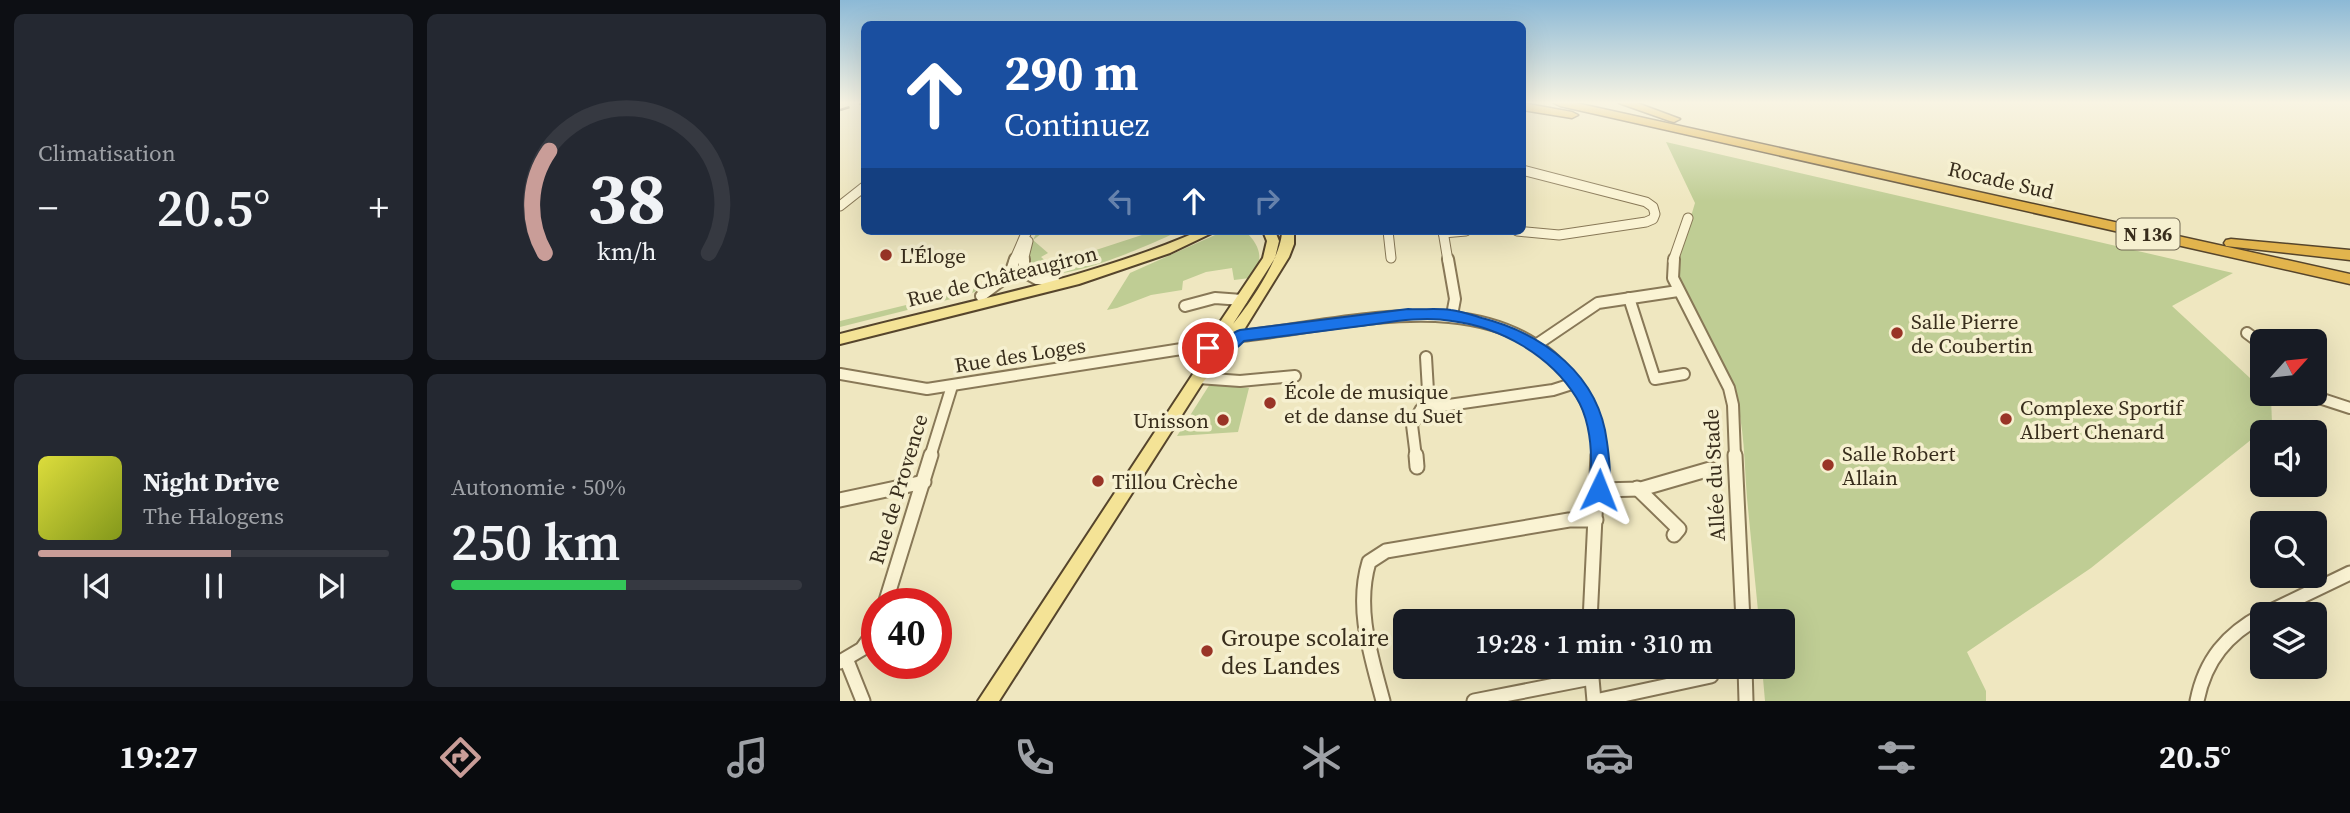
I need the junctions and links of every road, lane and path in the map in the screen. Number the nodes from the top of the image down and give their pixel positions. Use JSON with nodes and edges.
{"nodes":[{"id":1,"x":1682,"y":136,"type":"edge"},
{"id":2,"x":1706,"y":136,"type":"edge"},
{"id":3,"x":1749,"y":136,"type":"edge"},
{"id":4,"x":1738,"y":143,"type":"junction"},
{"id":5,"x":1526,"y":172,"type":"edge"},
{"id":6,"x":861,"y":189,"type":"edge"},
{"id":7,"x":840,"y":206,"type":"edge"},
{"id":8,"x":1688,"y":218,"type":"dead end"},
{"id":9,"x":1526,"y":232,"type":"edge"},
{"id":10,"x":1025,"y":235,"type":"edge"},
{"id":11,"x":1033,"y":235,"type":"edge"},
{"id":12,"x":1177,"y":235,"type":"edge"},
{"id":13,"x":1201,"y":235,"type":"edge"},
{"id":14,"x":1270,"y":235,"type":"edge"},
{"id":15,"x":1288,"y":235,"type":"edge"},
{"id":16,"x":1388,"y":235,"type":"edge"},
{"id":17,"x":1444,"y":235,"type":"edge"},
{"id":18,"x":2231,"y":243,"type":"junction"},
{"id":19,"x":2350,"y":255,"type":"edge"},
{"id":20,"x":1391,"y":258,"type":"dead end"},
{"id":21,"x":2350,"y":269,"type":"edge"},
{"id":22,"x":2350,"y":279,"type":"edge"},
{"id":23,"x":1054,"y":280,"type":"junction"},
{"id":24,"x":1678,"y":292,"type":"junction"},
{"id":25,"x":981,"y":296,"type":"junction"},
{"id":26,"x":1629,"y":298,"type":"junction"},
{"id":27,"x":1242,"y":300,"type":"junction"},
{"id":28,"x":1185,"y":306,"type":"dead end"},
{"id":29,"x":1452,"y":315,"type":"junction"},
{"id":30,"x":840,"y":331,"type":"edge"},
{"id":31,"x":1233,"y":332,"type":"junction"},
{"id":32,"x":2247,"y":333,"type":"dead end"},
{"id":33,"x":2250,"y":335,"type":"edge"},
{"id":34,"x":840,"y":339,"type":"edge"},
{"id":35,"x":1536,"y":345,"type":"junction"},
{"id":36,"x":1213,"y":348,"type":"junction"},
{"id":37,"x":1426,"y":356,"type":"dead end"},
{"id":38,"x":840,"y":374,"type":"edge"},
{"id":39,"x":1684,"y":374,"type":"dead end"},
{"id":40,"x":1295,"y":376,"type":"dead end"},
{"id":41,"x":1198,"y":378,"type":"junction"},
{"id":42,"x":1576,"y":383,"type":"junction"},
{"id":43,"x":952,"y":386,"type":"junction"},
{"id":44,"x":2328,"y":401,"type":"edge"},
{"id":45,"x":1429,"y":408,"type":"junction"},
{"id":46,"x":2350,"y":408,"type":"edge"},
{"id":47,"x":1417,"y":467,"type":"dead end"},
{"id":48,"x":1710,"y":469,"type":"dead end"},
{"id":49,"x":924,"y":482,"type":"junction"},
{"id":50,"x":1636,"y":488,"type":"junction"},
{"id":51,"x":1599,"y":490,"type":"junction"},
{"id":52,"x":840,"y":500,"type":"edge"},
{"id":53,"x":1596,"y":520,"type":"junction"},
{"id":54,"x":1674,"y":535,"type":"dead end"},
{"id":55,"x":2350,"y":573,"type":"edge"},
{"id":56,"x":889,"y":588,"type":"edge"},
{"id":57,"x":2291,"y":602,"type":"edge"},
{"id":58,"x":1591,"y":609,"type":"edge"},
{"id":59,"x":1742,"y":609,"type":"edge"},
{"id":60,"x":2250,"y":621,"type":"edge"},
{"id":61,"x":861,"y":650,"type":"edge"},
{"id":62,"x":844,"y":662,"type":"edge"},
{"id":63,"x":1566,"y":679,"type":"edge"},
{"id":64,"x":1592,"y":679,"type":"edge"},
{"id":65,"x":1697,"y":679,"type":"edge"},
{"id":66,"x":1745,"y":679,"type":"edge"},
{"id":67,"x":863,"y":701,"type":"edge"},
{"id":68,"x":988,"y":701,"type":"edge"},
{"id":69,"x":1383,"y":701,"type":"edge"},
{"id":70,"x":1474,"y":701,"type":"edge"},
{"id":71,"x":1594,"y":701,"type":"edge"},
{"id":72,"x":1746,"y":701,"type":"edge"},
{"id":73,"x":2197,"y":701,"type":"edge"}],
"edges":[{"from":1,"to":4,"type":"highway"},
{"from":2,"to":4,"type":"highway","name":"Rocade Sud","number":"N 136"},
{"from":3,"to":18,"type":"highway","name":"Rocade Sud","number":"N 136"},
{"from":4,"to":22,"type":"highway","name":"Rocade Sud","number":"N 136"},
{"from":5,"to":9,"type":"street"},
{"from":6,"to":7,"type":"street"},
{"from":8,"to":24,"type":"street","name":"Allée du Stade"},
{"from":10,"to":25,"type":"street"},
{"from":11,"to":23,"type":"street"},
{"from":12,"to":23,"type":"main road","name":"Rue de Châteaugiron"},
{"from":13,"to":34,"type":"main road","name":"Rue de Châteaugiron"},
{"from":14,"to":27,"type":"main road"},
{"from":15,"to":31,"type":"main road"},
{"from":16,"to":20,"type":"street"},
{"from":17,"to":29,"type":"street"},
{"from":18,"to":19,"type":"highway"},
{"from":18,"to":21,"type":"highway","name":"Rocade Sud","number":"N 136"},
{"from":23,"to":25,"type":"main road","name":"Rue de Châteaugiron"},
{"from":24,"to":26,"type":"street"},
{"from":24,"to":59,"type":"street","name":"Allée du Stade"},
{"from":25,"to":30,"type":"main road","name":"Rue de Châteaugiron"},
{"from":26,"to":35,"type":"street"},
{"from":26,"to":39,"type":"street"},
{"from":27,"to":28,"type":"street"},
{"from":27,"to":31,"type":"main road"},
{"from":29,"to":31,"type":"street"},
{"from":29,"to":35,"type":"street"},
{"from":31,"to":36,"type":"main road"},
{"from":32,"to":33,"type":"street"},
{"from":35,"to":42,"type":"street"},
{"from":36,"to":41,"type":"main road"},
{"from":36,"to":43,"type":"street","name":"Rue des Loges"},
{"from":37,"to":45,"type":"street"},
{"from":38,"to":43,"type":"street","name":"Rue des Loges"},
{"from":40,"to":41,"type":"street"},
{"from":41,"to":68,"type":"main road"},
{"from":42,"to":45,"type":"street"},
{"from":42,"to":51,"type":"street"},
{"from":43,"to":49,"type":"street","name":"Rue de Provence"},
{"from":44,"to":46,"type":"street"},
{"from":45,"to":47,"type":"street"},
{"from":48,"to":50,"type":"street"},
{"from":49,"to":52,"type":"street"},
{"from":49,"to":56,"type":"street","name":"Rue de Provence"},
{"from":50,"to":51,"type":"street"},
{"from":50,"to":54,"type":"street"},
{"from":51,"to":53,"type":"street"},
{"from":53,"to":58,"type":"street"},
{"from":53,"to":69,"type":"street"},
{"from":55,"to":57,"type":"street"},
{"from":60,"to":73,"type":"street"},
{"from":61,"to":62,"type":"street"},
{"from":62,"to":67,"type":"street"},
{"from":63,"to":70,"type":"street"},
{"from":64,"to":71,"type":"street"},
{"from":65,"to":71,"type":"street"},
{"from":66,"to":72,"type":"street"}]}
